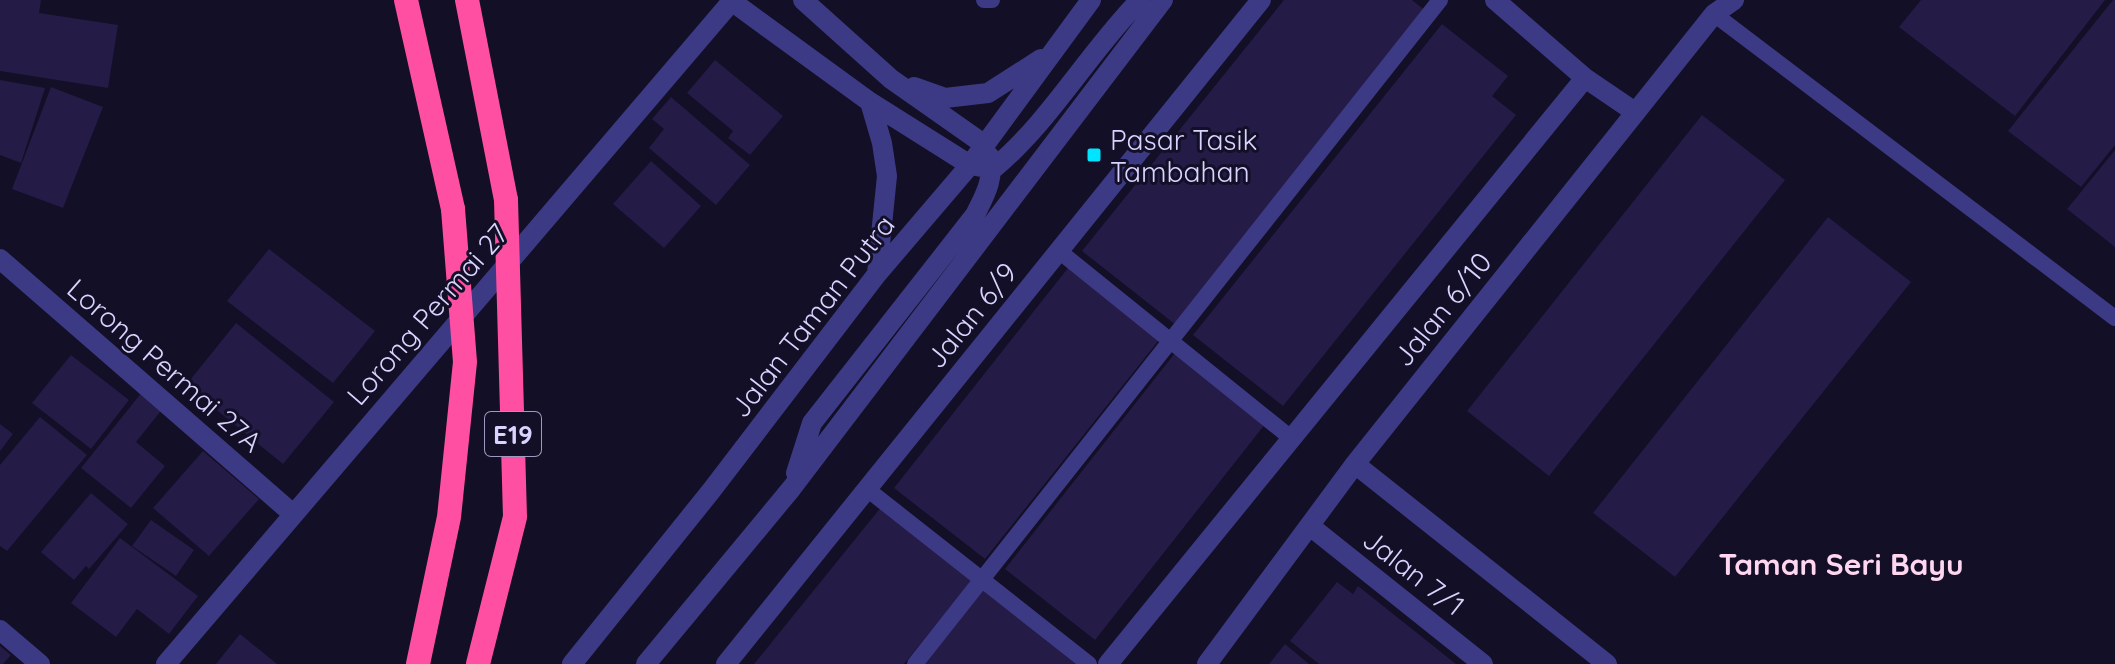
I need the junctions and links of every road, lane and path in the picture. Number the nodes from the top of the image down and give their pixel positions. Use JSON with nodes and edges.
{"nodes":[{"id":1,"x":406,"y":0,"type":"edge"},
{"id":2,"x":467,"y":0,"type":"edge"},
{"id":3,"x":803,"y":0,"type":"edge"},
{"id":4,"x":984,"y":0,"type":"edge"},
{"id":5,"x":992,"y":0,"type":"edge"},
{"id":6,"x":1091,"y":0,"type":"edge"},
{"id":7,"x":1140,"y":0,"type":"edge"},
{"id":8,"x":1163,"y":0,"type":"edge"},
{"id":9,"x":1261,"y":0,"type":"edge"},
{"id":10,"x":1440,"y":0,"type":"edge"},
{"id":11,"x":1495,"y":0,"type":"edge"},
{"id":12,"x":1734,"y":0,"type":"edge"},
{"id":13,"x":731,"y":1,"type":"edge"},
{"id":14,"x":1714,"y":14,"type":"junction"},
{"id":15,"x":1050,"y":53,"type":"junction"},
{"id":16,"x":1585,"y":78,"type":"junction"},
{"id":17,"x":891,"y":79,"type":"junction"},
{"id":18,"x":870,"y":102,"type":"junction"},
{"id":19,"x":1635,"y":112,"type":"junction"},
{"id":20,"x":985,"y":145,"type":"junction"},
{"id":21,"x":970,"y":165,"type":"junction"},
{"id":22,"x":993,"y":169,"type":"junction"},
{"id":23,"x":1059,"y":251,"type":"junction"},
{"id":24,"x":0,"y":259,"type":"edge"},
{"id":25,"x":877,"y":274,"type":"junction"},
{"id":26,"x":2115,"y":318,"type":"edge"},
{"id":27,"x":1171,"y":342,"type":"junction"},
{"id":28,"x":1291,"y":438,"type":"junction"},
{"id":29,"x":1355,"y":464,"type":"junction"},
{"id":30,"x":791,"y":489,"type":"junction"},
{"id":31,"x":867,"y":489,"type":"junction"},
{"id":32,"x":293,"y":514,"type":"junction"},
{"id":33,"x":1310,"y":526,"type":"junction"},
{"id":34,"x":982,"y":579,"type":"junction"},
{"id":35,"x":0,"y":630,"type":"edge"},
{"id":36,"x":40,"y":664,"type":"edge"},
{"id":37,"x":166,"y":664,"type":"edge"},
{"id":38,"x":418,"y":664,"type":"edge"},
{"id":39,"x":478,"y":664,"type":"edge"},
{"id":40,"x":572,"y":664,"type":"edge"},
{"id":41,"x":646,"y":664,"type":"edge"},
{"id":42,"x":726,"y":664,"type":"edge"},
{"id":43,"x":915,"y":664,"type":"edge"},
{"id":44,"x":1089,"y":664,"type":"edge"},
{"id":45,"x":1108,"y":664,"type":"edge"},
{"id":46,"x":1207,"y":664,"type":"edge"},
{"id":47,"x":1483,"y":664,"type":"edge"},
{"id":48,"x":1607,"y":664,"type":"edge"}],
"edges":[{"from":1,"to":38,"type":"highway","number":"E19","bridge":true},
{"from":2,"to":39,"type":"highway","number":"E19","bridge":true},
{"from":3,"to":17,"type":"street"},
{"from":4,"to":5,"type":"lane"},
{"from":6,"to":15,"type":"street","name":"Jalan Taman Putra"},
{"from":7,"to":22,"type":"street"},
{"from":8,"to":30,"type":"street"},
{"from":9,"to":23,"type":"street","name":"Jalan 6/9"},
{"from":10,"to":27,"type":"lane"},
{"from":11,"to":16,"type":"street"},
{"from":12,"to":14,"type":"street","name":"Jalan 6/10"},
{"from":13,"to":18,"type":"street"},
{"from":13,"to":32,"type":"street","name":"Lorong Permai 27"},
{"from":14,"to":19,"type":"street","name":"Jalan 6/10"},
{"from":14,"to":26,"type":"lane"},
{"from":15,"to":17,"type":"street"},
{"from":15,"to":20,"type":"street","name":"Jalan Taman Putra"},
{"from":16,"to":19,"type":"street"},
{"from":16,"to":28,"type":"street","name":"Jalan 6/10"},
{"from":17,"to":20,"type":"street"},
{"from":18,"to":21,"type":"street"},
{"from":18,"to":25,"type":"street"},
{"from":19,"to":29,"type":"street","name":"Jalan 6/10"},
{"from":20,"to":21,"type":"street","name":"Jalan Taman Putra"},
{"from":20,"to":22,"type":"street"},
{"from":21,"to":22,"type":"street"},
{"from":21,"to":25,"type":"street","name":"Jalan Taman Putra"},
{"from":22,"to":30,"type":"street"},
{"from":23,"to":27,"type":"lane"},
{"from":23,"to":31,"type":"street","name":"Jalan 6/9"},
{"from":24,"to":32,"type":"street","name":"Lorong Permai 27A"},
{"from":25,"to":40,"type":"street","name":"Jalan Taman Putra"},
{"from":27,"to":28,"type":"lane"},
{"from":27,"to":34,"type":"lane"},
{"from":28,"to":45,"type":"street","name":"Jalan 6/10"},
{"from":29,"to":33,"type":"street","name":"Jalan 6/10"},
{"from":29,"to":48,"type":"street"},
{"from":30,"to":41,"type":"street"},
{"from":31,"to":34,"type":"lane"},
{"from":31,"to":42,"type":"street","name":"Jalan 6/9"},
{"from":32,"to":37,"type":"street","name":"Lorong Permai 27"},
{"from":33,"to":46,"type":"street","name":"Jalan 6/10"},
{"from":33,"to":47,"type":"street","name":"Jalan 7/1"},
{"from":34,"to":43,"type":"lane"},
{"from":34,"to":44,"type":"lane"},
{"from":35,"to":36,"type":"street"}]}
